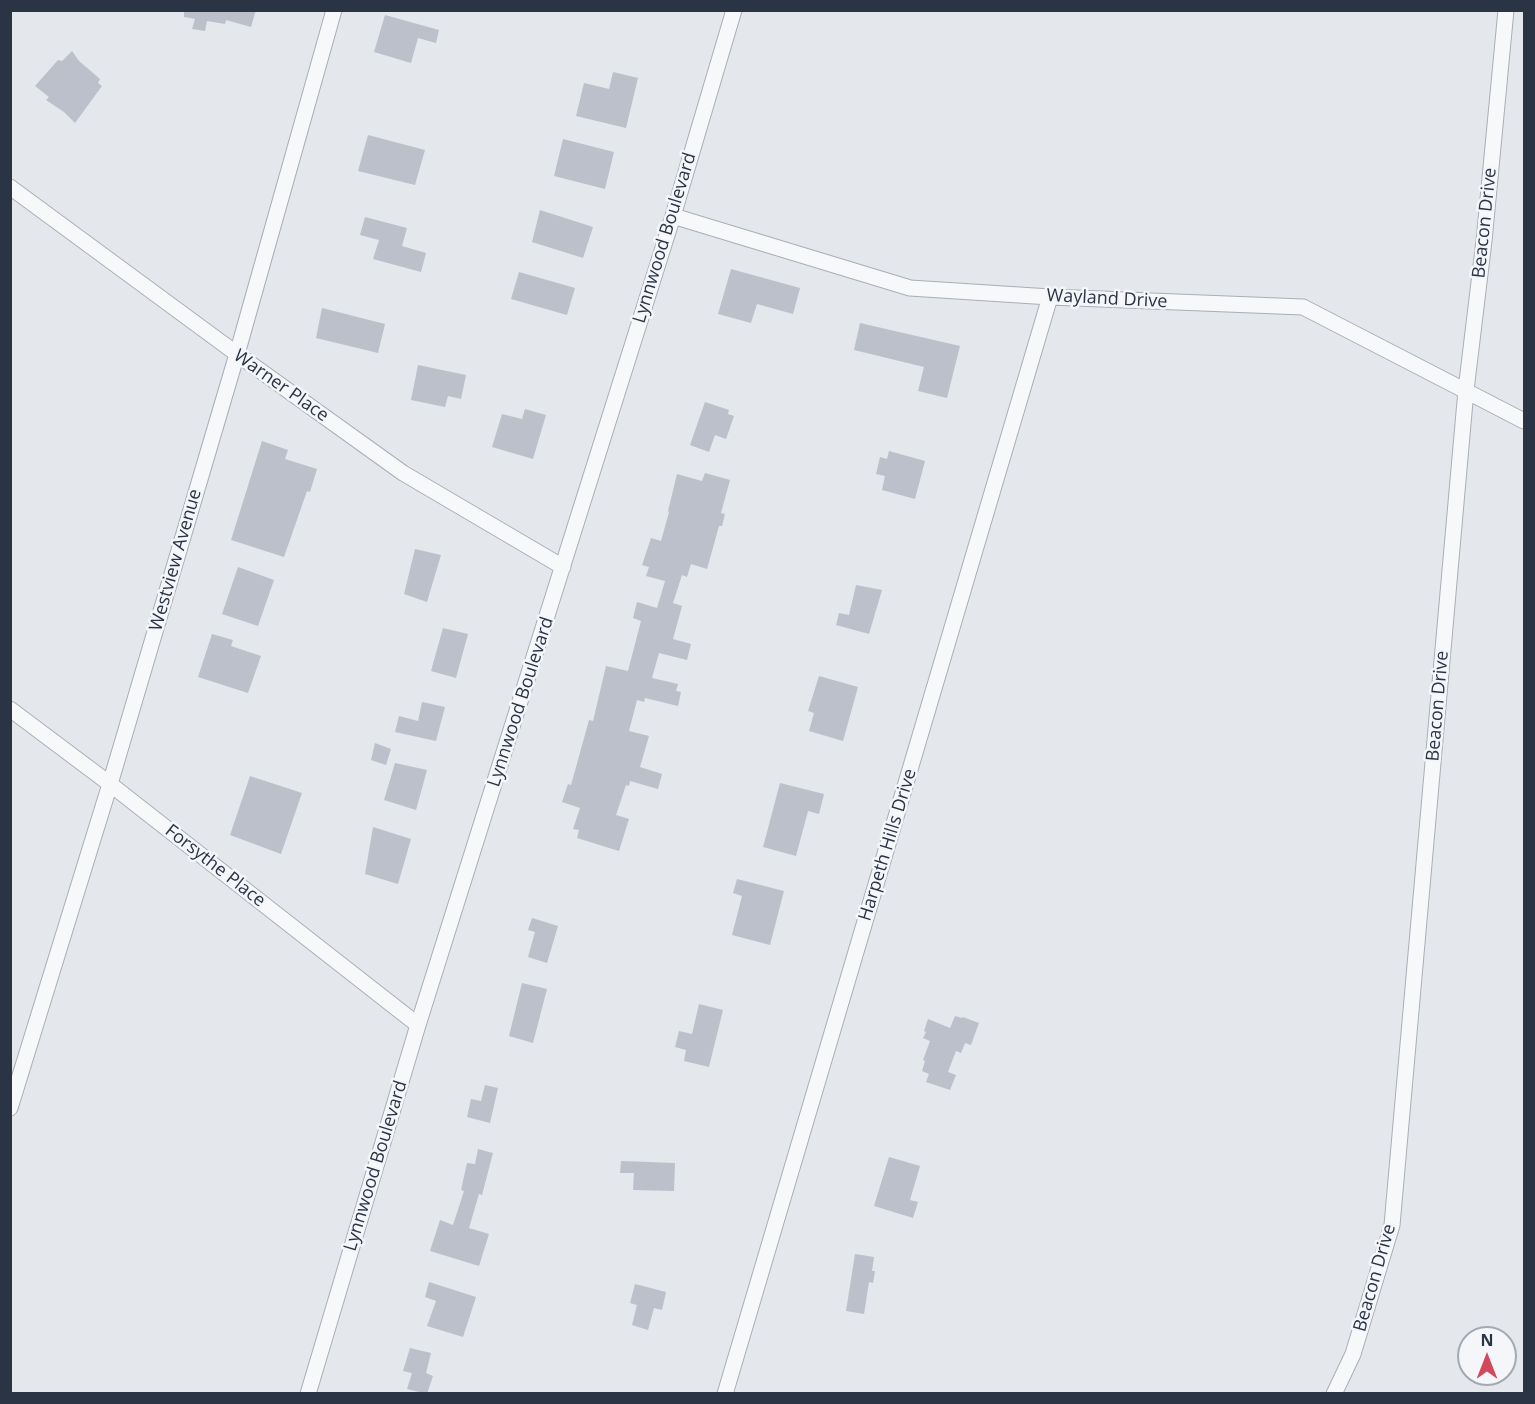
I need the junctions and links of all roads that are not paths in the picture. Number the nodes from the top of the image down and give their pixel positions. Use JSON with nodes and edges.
{"nodes":[{"id":1,"x":334,"y":10,"type":"edge"},
{"id":2,"x":734,"y":10,"type":"edge"},
{"id":3,"x":1506,"y":10,"type":"edge"},
{"id":4,"x":10,"y":187,"type":"edge"},
{"id":5,"x":673,"y":216,"type":"junction"},
{"id":6,"x":1050,"y":297,"type":"junction"},
{"id":7,"x":237,"y":354,"type":"junction"},
{"id":8,"x":1466,"y":390,"type":"junction"},
{"id":9,"x":1524,"y":421,"type":"edge"},
{"id":10,"x":563,"y":567,"type":"junction"},
{"id":11,"x":10,"y":709,"type":"edge"},
{"id":12,"x":110,"y":784,"type":"junction"},
{"id":13,"x":418,"y":1025,"type":"junction"},
{"id":14,"x":10,"y":1108,"type":"edge"},
{"id":15,"x":308,"y":1394,"type":"edge"},
{"id":16,"x":725,"y":1394,"type":"edge"},
{"id":17,"x":1334,"y":1394,"type":"edge"}],
"edges":[{"from":1,"to":7,"type":"street","name":"Westview Avenue"},
{"from":2,"to":5,"type":"street","name":"Lynnwood Boulevard"},
{"from":3,"to":8,"type":"street","name":"Beacon Drive"},
{"from":4,"to":7,"type":"street","name":"Warner Place"},
{"from":5,"to":6,"type":"street","name":"Wayland Drive"},
{"from":5,"to":10,"type":"street","name":"Lynnwood Boulevard"},
{"from":6,"to":8,"type":"street","name":"Wayland Drive"},
{"from":6,"to":16,"type":"street","name":"Harpeth Hills Drive"},
{"from":7,"to":10,"type":"street","name":"Warner Place"},
{"from":7,"to":12,"type":"street","name":"Westview Avenue"},
{"from":8,"to":9,"type":"street","name":"Wayland Drive"},
{"from":8,"to":17,"type":"street","name":"Beacon Drive"},
{"from":10,"to":13,"type":"street","name":"Lynnwood Boulevard"},
{"from":11,"to":12,"type":"street","name":"Forsythe Place"},
{"from":12,"to":13,"type":"street","name":"Forsythe Place"},
{"from":12,"to":14,"type":"street","name":"Westview Avenue"},
{"from":13,"to":15,"type":"street","name":"Lynnwood Boulevard"}]}
